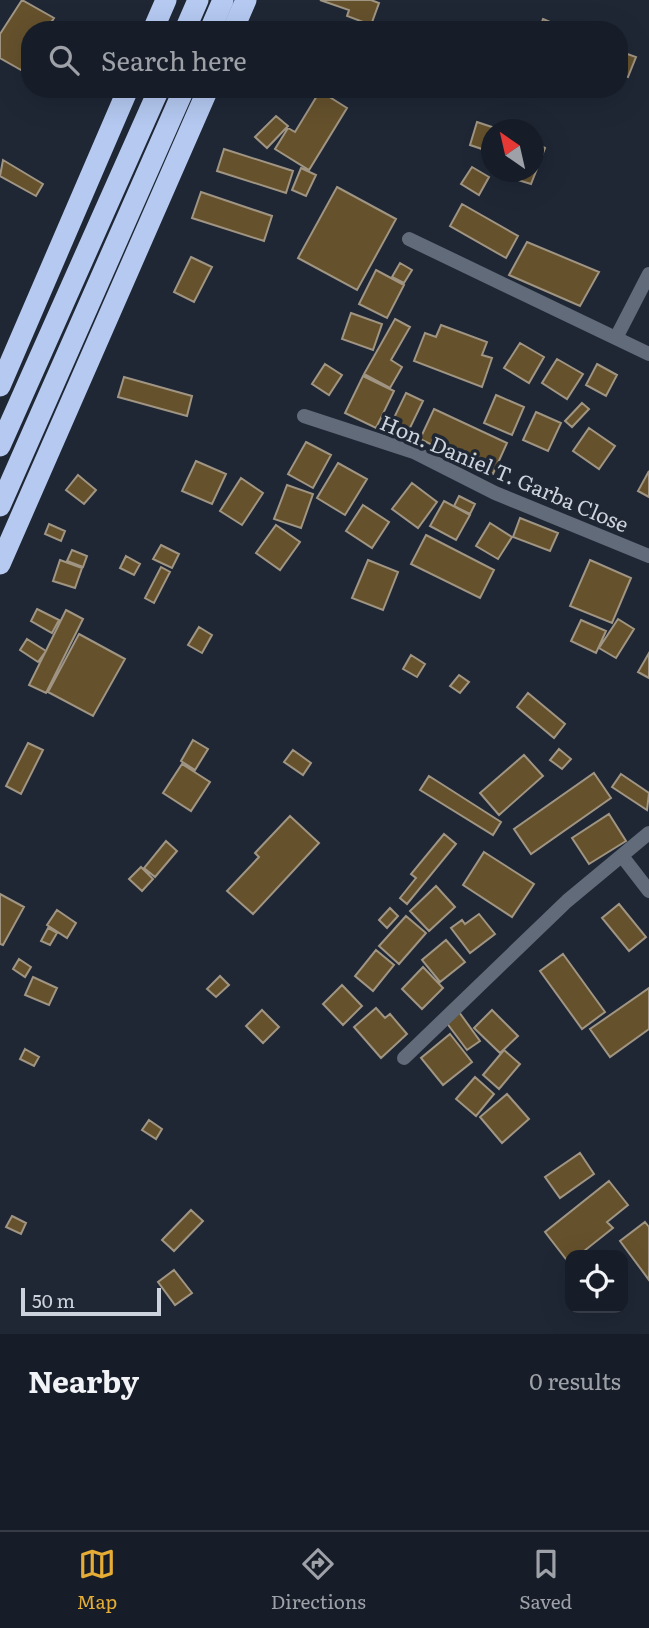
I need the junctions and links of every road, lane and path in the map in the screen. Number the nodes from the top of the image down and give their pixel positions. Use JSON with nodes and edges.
{"nodes":[{"id":1,"x":166,"y":0,"type":"edge"},
{"id":2,"x":198,"y":0,"type":"edge"},
{"id":3,"x":223,"y":0,"type":"edge"},
{"id":4,"x":246,"y":0,"type":"edge"},
{"id":5,"x":157,"y":21,"type":"edge"},
{"id":6,"x":189,"y":21,"type":"edge"},
{"id":7,"x":214,"y":21,"type":"edge"},
{"id":8,"x":237,"y":21,"type":"edge"},
{"id":9,"x":124,"y":98,"type":"edge"},
{"id":10,"x":155,"y":98,"type":"edge"},
{"id":11,"x":180,"y":98,"type":"edge"},
{"id":12,"x":204,"y":98,"type":"edge"},
{"id":13,"x":409,"y":239,"type":"dead end"},
{"id":14,"x":649,"y":274,"type":"edge"},
{"id":15,"x":616,"y":338,"type":"junction"},
{"id":16,"x":649,"y":354,"type":"edge"},
{"id":17,"x":0,"y":386,"type":"edge"},
{"id":18,"x":304,"y":416,"type":"dead end"},
{"id":19,"x":0,"y":446,"type":"edge"},
{"id":20,"x":0,"y":506,"type":"edge"},
{"id":21,"x":649,"y":556,"type":"edge"},
{"id":22,"x":0,"y":564,"type":"edge"},
{"id":23,"x":649,"y":833,"type":"edge"},
{"id":24,"x":622,"y":856,"type":"junction"},
{"id":25,"x":649,"y":891,"type":"edge"},
{"id":26,"x":404,"y":1058,"type":"dead end"}],
"edges":[{"from":1,"to":5,"type":"highway"},
{"from":2,"to":6,"type":"highway"},
{"from":3,"to":7,"type":"highway"},
{"from":4,"to":8,"type":"highway"},
{"from":9,"to":17,"type":"highway"},
{"from":10,"to":19,"type":"highway"},
{"from":11,"to":20,"type":"highway"},
{"from":12,"to":22,"type":"highway"},
{"from":13,"to":15,"type":"street"},
{"from":14,"to":15,"type":"street"},
{"from":15,"to":16,"type":"street"},
{"from":18,"to":21,"type":"street","name":"Hon. Daniel T. Garba Close"},
{"from":23,"to":24,"type":"street"},
{"from":24,"to":25,"type":"street"},
{"from":24,"to":26,"type":"street"}]}
